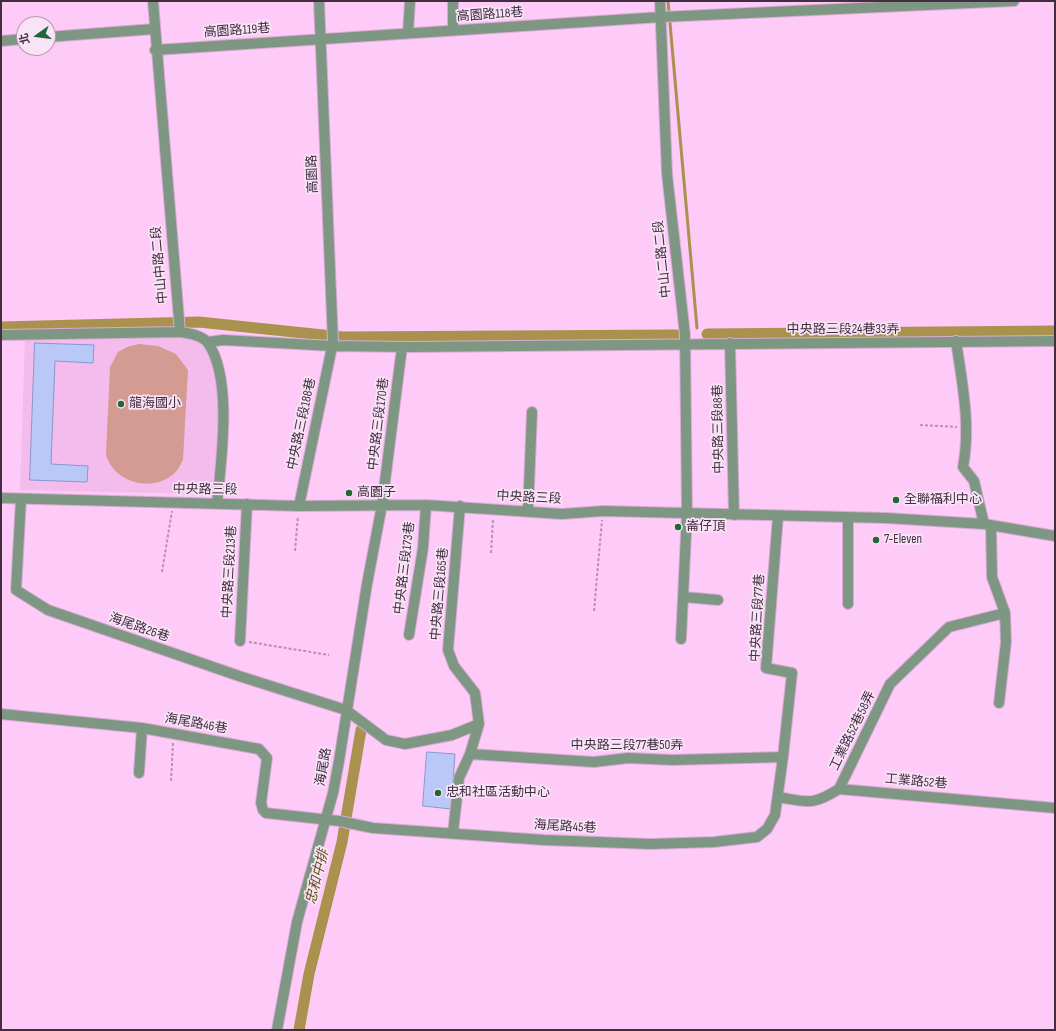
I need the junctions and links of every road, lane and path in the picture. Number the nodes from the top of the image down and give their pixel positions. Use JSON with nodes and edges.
{"nodes":[{"id":1,"x":153,"y":1,"type":"edge"},
{"id":2,"x":319,"y":1,"type":"edge"},
{"id":3,"x":410,"y":1,"type":"edge"},
{"id":4,"x":453,"y":1,"type":"edge"},
{"id":5,"x":660,"y":1,"type":"edge"},
{"id":6,"x":1014,"y":1,"type":"edge"},
{"id":7,"x":879,"y":5,"type":"edge"},
{"id":8,"x":661,"y":17,"type":"junction"},
{"id":9,"x":154,"y":28,"type":"junction"},
{"id":10,"x":453,"y":30,"type":"junction"},
{"id":11,"x":408,"y":33,"type":"junction"},
{"id":12,"x":56,"y":36,"type":"edge"},
{"id":13,"x":321,"y":38,"type":"junction"},
{"id":14,"x":16,"y":40,"type":"edge"},
{"id":15,"x":1,"y":41,"type":"edge"},
{"id":16,"x":156,"y":50,"type":"junction"},
{"id":17,"x":180,"y":329,"type":"junction"},
{"id":18,"x":1,"y":335,"type":"edge"},
{"id":19,"x":332,"y":340,"type":"junction"},
{"id":20,"x":956,"y":341,"type":"junction"},
{"id":21,"x":1055,"y":341,"type":"edge"},
{"id":22,"x":208,"y":342,"type":"junction"},
{"id":23,"x":684,"y":343,"type":"junction"},
{"id":24,"x":730,"y":343,"type":"junction"},
{"id":25,"x":402,"y":347,"type":"junction"},
{"id":26,"x":532,"y":412,"type":"dead end"},
{"id":27,"x":920,"y":425,"type":"dead end"},
{"id":28,"x":966,"y":428,"type":"junction"},
{"id":29,"x":1,"y":498,"type":"edge"},
{"id":30,"x":21,"y":499,"type":"junction"},
{"id":31,"x":174,"y":502,"type":"junction"},
{"id":32,"x":217,"y":504,"type":"junction"},
{"id":33,"x":247,"y":504,"type":"junction"},
{"id":34,"x":382,"y":505,"type":"junction"},
{"id":35,"x":426,"y":505,"type":"junction"},
{"id":36,"x":299,"y":506,"type":"junction"},
{"id":37,"x":460,"y":506,"type":"junction"},
{"id":38,"x":494,"y":510,"type":"junction"},
{"id":39,"x":528,"y":511,"type":"junction"},
{"id":40,"x":603,"y":511,"type":"junction"},
{"id":41,"x":687,"y":514,"type":"junction"},
{"id":42,"x":734,"y":515,"type":"junction"},
{"id":43,"x":778,"y":516,"type":"junction"},
{"id":44,"x":848,"y":518,"type":"junction"},
{"id":45,"x":988,"y":524,"type":"junction"},
{"id":46,"x":1055,"y":536,"type":"edge"},
{"id":47,"x":295,"y":551,"type":"dead end"},
{"id":48,"x":491,"y":553,"type":"dead end"},
{"id":49,"x":162,"y":572,"type":"dead end"},
{"id":50,"x":684,"y":597,"type":"junction"},
{"id":51,"x":718,"y":600,"type":"dead end"},
{"id":52,"x":848,"y":604,"type":"dead end"},
{"id":53,"x":594,"y":611,"type":"dead end"},
{"id":54,"x":1005,"y":613,"type":"junction"},
{"id":55,"x":409,"y":635,"type":"dead end"},
{"id":56,"x":681,"y":639,"type":"dead end"},
{"id":57,"x":240,"y":641,"type":"joint"},
{"id":58,"x":329,"y":656,"type":"dead end"},
{"id":59,"x":999,"y":703,"type":"dead end"},
{"id":60,"x":346,"y":710,"type":"junction"},
{"id":61,"x":1,"y":714,"type":"edge"},
{"id":62,"x":479,"y":724,"type":"junction"},
{"id":63,"x":142,"y":728,"type":"junction"},
{"id":64,"x":174,"y":734,"type":"junction"},
{"id":65,"x":470,"y":754,"type":"junction"},
{"id":66,"x":783,"y":757,"type":"junction"},
{"id":67,"x":139,"y":773,"type":"dead end"},
{"id":68,"x":171,"y":781,"type":"dead end"},
{"id":69,"x":839,"y":789,"type":"junction"},
{"id":70,"x":778,"y":797,"type":"junction"},
{"id":71,"x":1055,"y":808,"type":"edge"},
{"id":72,"x":325,"y":821,"type":"junction"},
{"id":73,"x":453,"y":833,"type":"junction"},
{"id":74,"x":277,"y":1030,"type":"edge"}],
"edges":[{"from":1,"to":9,"type":"street","name":"中山中路二段"},
{"from":2,"to":13,"type":"street","name":"高園路"},
{"from":3,"to":11,"type":"street"},
{"from":4,"to":10,"type":"street"},
{"from":5,"to":8,"type":"street","name":"中山二路二段"},
{"from":6,"to":7,"type":"street","name":"高園路118巷"},
{"from":7,"to":8,"type":"street","name":"高園路118巷"},
{"from":8,"to":10,"type":"street","name":"高園路118巷"},
{"from":8,"to":23,"type":"street","name":"中山二路二段"},
{"from":9,"to":12,"type":"street"},
{"from":9,"to":16,"type":"street","name":"中山中路二段"},
{"from":10,"to":11,"type":"street","name":"高園路118巷"},
{"from":11,"to":13,"type":"street","name":"高園路118巷"},
{"from":13,"to":16,"type":"street","name":"高園路119巷"},
{"from":13,"to":19,"type":"street","name":"高園路"},
{"from":14,"to":15,"type":"street"},
{"from":16,"to":17,"type":"street","name":"中山中路二段"},
{"from":17,"to":18,"type":"street"},
{"from":17,"to":22,"type":"street"},
{"from":19,"to":22,"type":"street","name":"中央路三段24巷33弄"},
{"from":19,"to":25,"type":"street","name":"中央路三段24巷33弄"},
{"from":19,"to":36,"type":"street","name":"中央路三段188巷"},
{"from":20,"to":21,"type":"street","name":"中央路三段24巷33弄"},
{"from":20,"to":24,"type":"street","name":"中央路三段24巷33弄"},
{"from":20,"to":28,"type":"street"},
{"from":22,"to":32,"type":"street"},
{"from":23,"to":24,"type":"street","name":"中央路三段24巷33弄"},
{"from":23,"to":25,"type":"street","name":"中央路三段24巷33弄"},
{"from":23,"to":41,"type":"street","name":"中山二路二段"},
{"from":24,"to":42,"type":"street","name":"中央路三段88巷"},
{"from":25,"to":34,"type":"street","name":"中央路三段170巷"},
{"from":26,"to":39,"type":"street"},
{"from":27,"to":28,"type":"path"},
{"from":28,"to":45,"type":"street"},
{"from":29,"to":30,"type":"street","name":"中央路三段"},
{"from":30,"to":31,"type":"street","name":"中央路三段"},
{"from":30,"to":60,"type":"street","name":"海尾路26巷"},
{"from":31,"to":32,"type":"street","name":"中央路三段"},
{"from":31,"to":49,"type":"path"},
{"from":32,"to":33,"type":"street","name":"中央路三段"},
{"from":33,"to":36,"type":"street","name":"中央路三段"},
{"from":33,"to":57,"type":"street","name":"中央路三段213巷"},
{"from":34,"to":35,"type":"street","name":"中央路三段"},
{"from":34,"to":36,"type":"street","name":"中央路三段"},
{"from":34,"to":60,"type":"street","name":"海尾路"},
{"from":35,"to":37,"type":"street","name":"中央路三段"},
{"from":35,"to":55,"type":"street","name":"中央路三段173巷"},
{"from":36,"to":47,"type":"path"},
{"from":37,"to":38,"type":"street","name":"中央路三段"},
{"from":37,"to":62,"type":"street","name":"中央路三段165巷"},
{"from":38,"to":39,"type":"street","name":"中央路三段"},
{"from":38,"to":48,"type":"path"},
{"from":39,"to":40,"type":"street","name":"中央路三段"},
{"from":40,"to":41,"type":"street","name":"中央路三段"},
{"from":40,"to":53,"type":"path"},
{"from":41,"to":42,"type":"street","name":"中央路三段"},
{"from":41,"to":50,"type":"street","name":"中山二路二段"},
{"from":42,"to":43,"type":"street","name":"中央路三段"},
{"from":43,"to":44,"type":"street","name":"中央路三段"},
{"from":43,"to":66,"type":"street","name":"中央路三段77巷"},
{"from":44,"to":45,"type":"street","name":"中央路三段"},
{"from":44,"to":52,"type":"street"},
{"from":45,"to":46,"type":"street","name":"中央路三段"},
{"from":45,"to":54,"type":"street"},
{"from":50,"to":51,"type":"street"},
{"from":50,"to":56,"type":"street","name":"中山二路二段"},
{"from":54,"to":59,"type":"street"},
{"from":54,"to":69,"type":"street","name":"工業路52巷58弄"},
{"from":57,"to":58,"type":"path"},
{"from":60,"to":62,"type":"street"},
{"from":60,"to":72,"type":"street","name":"海尾路"},
{"from":61,"to":63,"type":"street","name":"海尾路46巷"},
{"from":62,"to":65,"type":"street"},
{"from":63,"to":64,"type":"street","name":"海尾路46巷"},
{"from":63,"to":67,"type":"street"},
{"from":64,"to":68,"type":"path"},
{"from":64,"to":72,"type":"street","name":"海尾路46巷"},
{"from":65,"to":66,"type":"street","name":"中央路三段77巷50弄"},
{"from":65,"to":73,"type":"street"},
{"from":66,"to":70,"type":"street","name":"中央路三段77巷"},
{"from":69,"to":70,"type":"street"},
{"from":69,"to":71,"type":"street","name":"工業路52巷"},
{"from":70,"to":73,"type":"street","name":"海尾路45巷"},
{"from":72,"to":73,"type":"street","name":"海尾路45巷"},
{"from":72,"to":74,"type":"street","name":"海尾路"}]}
